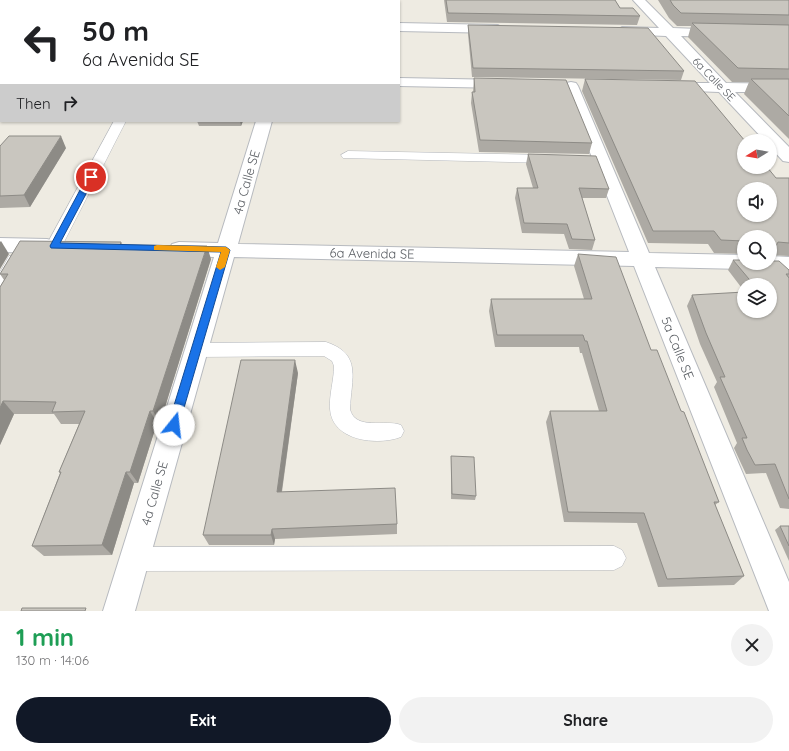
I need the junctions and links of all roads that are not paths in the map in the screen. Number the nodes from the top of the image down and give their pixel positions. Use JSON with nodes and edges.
{"nodes":[{"id":1,"x":639,"y":0,"type":"edge"},
{"id":2,"x":400,"y":27,"type":"edge"},
{"id":3,"x":510,"y":29,"type":"edge"},
{"id":4,"x":606,"y":31,"type":"edge"},
{"id":5,"x":669,"y":32,"type":"junction"},
{"id":6,"x":733,"y":33,"type":"edge"},
{"id":7,"x":400,"y":82,"type":"edge"},
{"id":8,"x":516,"y":85,"type":"edge"},
{"id":9,"x":571,"y":86,"type":"dead end"},
{"id":10,"x":658,"y":87,"type":"edge"},
{"id":11,"x":722,"y":87,"type":"junction"},
{"id":12,"x":789,"y":88,"type":"edge"},
{"id":13,"x":119,"y":122,"type":"edge"},
{"id":14,"x":264,"y":122,"type":"edge"},
{"id":15,"x":348,"y":155,"type":"dead end"},
{"id":16,"x":789,"y":157,"type":"edge"},
{"id":17,"x":566,"y":160,"type":"edge"},
{"id":18,"x":0,"y":245,"type":"edge"},
{"id":19,"x":24,"y":245,"type":"junction"},
{"id":20,"x":54,"y":246,"type":"junction"},
{"id":21,"x":78,"y":246,"type":"edge"},
{"id":22,"x":163,"y":248,"type":"edge"},
{"id":23,"x":226,"y":250,"type":"junction"},
{"id":24,"x":642,"y":259,"type":"junction"},
{"id":25,"x":737,"y":262,"type":"edge"},
{"id":26,"x":777,"y":264,"type":"edge"},
{"id":27,"x":789,"y":264,"type":"edge"},
{"id":28,"x":0,"y":286,"type":"edge"},
{"id":29,"x":196,"y":350,"type":"junction"},
{"id":30,"x":394,"y":431,"type":"dead end"},
{"id":31,"x":614,"y":558,"type":"dead end"},
{"id":32,"x":134,"y":559,"type":"junction"},
{"id":33,"x":118,"y":611,"type":"edge"},
{"id":34,"x":784,"y":611,"type":"edge"}],
"edges":[{"from":1,"to":5,"type":"street","name":"6a Calle SE"},
{"from":2,"to":3,"type":"street"},
{"from":4,"to":5,"type":"street"},
{"from":5,"to":6,"type":"street"},
{"from":5,"to":11,"type":"street","name":"6a Calle SE"},
{"from":7,"to":8,"type":"street"},
{"from":9,"to":24,"type":"street","name":"5a Calle SE"},
{"from":10,"to":11,"type":"street"},
{"from":11,"to":12,"type":"street"},
{"from":11,"to":16,"type":"street","name":"6a Calle SE"},
{"from":13,"to":20,"type":"lane"},
{"from":14,"to":23,"type":"street","name":"4a Calle SE"},
{"from":15,"to":17,"type":"lane"},
{"from":18,"to":19,"type":"street"},
{"from":19,"to":20,"type":"street"},
{"from":19,"to":28,"type":"lane"},
{"from":20,"to":21,"type":"street"},
{"from":22,"to":23,"type":"street","name":"6a Avenida SE"},
{"from":23,"to":24,"type":"street","name":"6a Avenida SE"},
{"from":23,"to":29,"type":"street","name":"4a Calle SE"},
{"from":24,"to":25,"type":"street","name":"6a Avenida SE"},
{"from":24,"to":34,"type":"street","name":"5a Calle SE"},
{"from":26,"to":27,"type":"street"},
{"from":29,"to":30,"type":"lane"},
{"from":29,"to":32,"type":"street","name":"4a Calle SE"},
{"from":31,"to":32,"type":"lane"},
{"from":32,"to":33,"type":"street","name":"4a Calle SE"}]}
